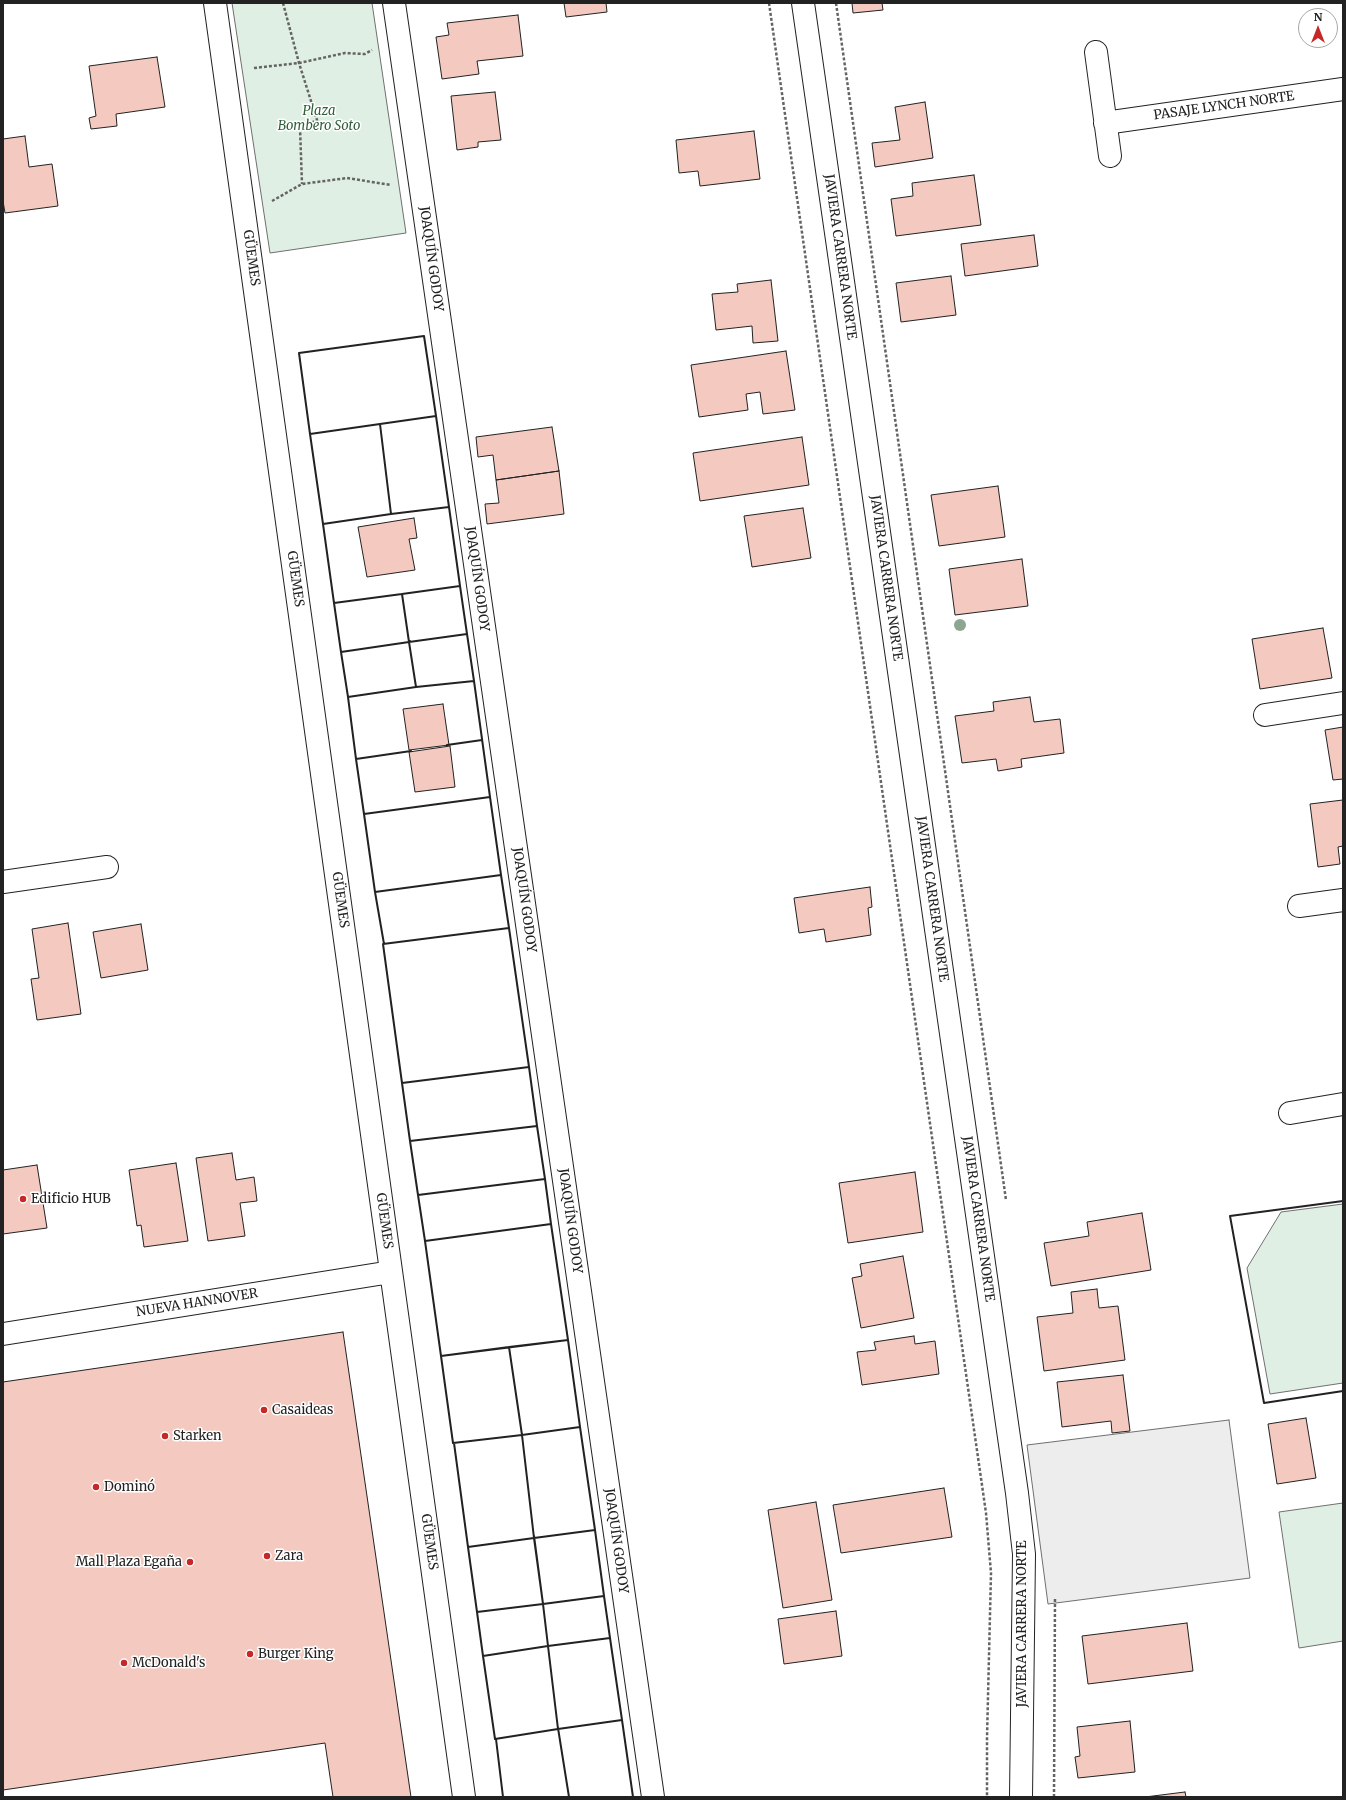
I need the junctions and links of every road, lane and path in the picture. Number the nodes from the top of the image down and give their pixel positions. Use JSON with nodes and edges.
{"nodes":[{"id":1,"x":215,"y":3,"type":"edge"},
{"id":2,"x":283,"y":3,"type":"edge"},
{"id":3,"x":394,"y":3,"type":"edge"},
{"id":4,"x":769,"y":3,"type":"edge"},
{"id":5,"x":803,"y":3,"type":"edge"},
{"id":6,"x":400,"y":36,"type":"junction"},
{"id":7,"x":1096,"y":52,"type":"dead end"},
{"id":8,"x":299,"y":63,"type":"junction"},
{"id":9,"x":225,"y":72,"type":"junction"},
{"id":10,"x":1343,"y":89,"type":"edge"},
{"id":11,"x":1105,"y":123,"type":"junction"},
{"id":12,"x":1110,"y":156,"type":"dead end"},
{"id":13,"x":302,"y":184,"type":"junction"},
{"id":14,"x":421,"y":190,"type":"junction"},
{"id":15,"x":245,"y":215,"type":"junction"},
{"id":16,"x":1343,"y":703,"type":"edge"},
{"id":17,"x":1265,"y":715,"type":"dead end"},
{"id":18,"x":107,"y":867,"type":"dead end"},
{"id":19,"x":3,"y":882,"type":"edge"},
{"id":20,"x":1343,"y":900,"type":"edge"},
{"id":21,"x":1299,"y":906,"type":"dead end"},
{"id":22,"x":1343,"y":1104,"type":"edge"},
{"id":23,"x":1290,"y":1113,"type":"dead end"},
{"id":24,"x":391,"y":1272,"type":"junction"},
{"id":25,"x":3,"y":1334,"type":"edge"},
{"id":26,"x":464,"y":1797,"type":"edge"},
{"id":27,"x":653,"y":1797,"type":"edge"},
{"id":28,"x":987,"y":1797,"type":"edge"},
{"id":29,"x":1021,"y":1797,"type":"edge"}],
"edges":[{"from":1,"to":9,"type":"street","name":"GÜEMES"},
{"from":2,"to":8,"type":"path"},
{"from":3,"to":6,"type":"street","name":"JOAQUÍN GODOY"},
{"from":4,"to":28,"type":"path"},
{"from":5,"to":29,"type":"street","name":"JAVIERA CARRERA NORTE"},
{"from":6,"to":8,"type":"path"},
{"from":6,"to":14,"type":"street","name":"JOAQUÍN GODOY"},
{"from":7,"to":11,"type":"street"},
{"from":8,"to":9,"type":"path"},
{"from":8,"to":13,"type":"path"},
{"from":9,"to":15,"type":"street","name":"GÜEMES"},
{"from":10,"to":11,"type":"street","name":"PASAJE LYNCH NORTE"},
{"from":11,"to":12,"type":"street"},
{"from":13,"to":14,"type":"path"},
{"from":13,"to":15,"type":"path"},
{"from":14,"to":27,"type":"street","name":"JOAQUÍN GODOY"},
{"from":15,"to":24,"type":"street","name":"GÜEMES"},
{"from":16,"to":17,"type":"street"},
{"from":18,"to":19,"type":"street"},
{"from":20,"to":21,"type":"street"},
{"from":22,"to":23,"type":"street"},
{"from":24,"to":25,"type":"street","name":"NUEVA HANNOVER"},
{"from":24,"to":26,"type":"street","name":"GÜEMES"}]}
